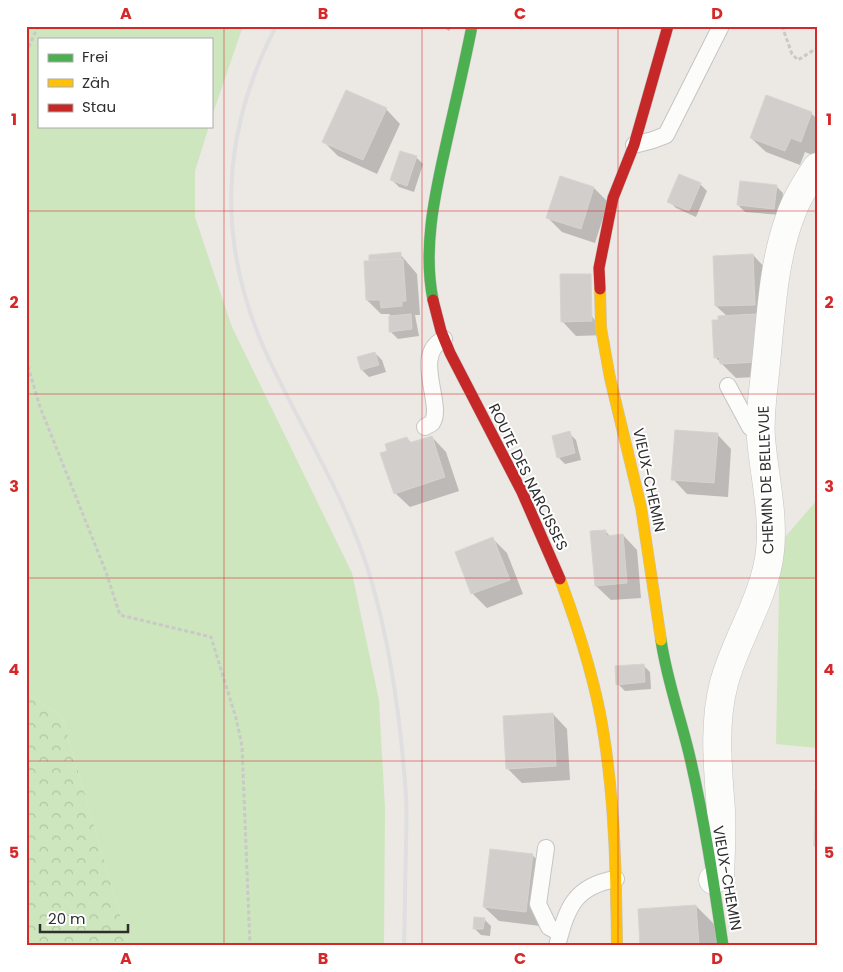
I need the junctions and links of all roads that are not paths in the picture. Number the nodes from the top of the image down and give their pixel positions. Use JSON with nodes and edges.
{"nodes":[{"id":1,"x":472,"y":26,"type":"edge"},
{"id":2,"x":668,"y":26,"type":"edge"},
{"id":3,"x":721,"y":26,"type":"edge"},
{"id":4,"x":634,"y":145,"type":"junction"},
{"id":5,"x":817,"y":168,"type":"edge"},
{"id":6,"x":444,"y":340,"type":"junction"},
{"id":7,"x":728,"y":386,"type":"dead end"},
{"id":8,"x":425,"y":427,"type":"dead end"},
{"id":9,"x":761,"y":433,"type":"junction"},
{"id":10,"x":546,"y":848,"type":"dead end"},
{"id":11,"x":616,"y":880,"type":"junction"},
{"id":12,"x":713,"y":880,"type":"junction"},
{"id":13,"x":559,"y":939,"type":"edge"},
{"id":14,"x":617,"y":946,"type":"edge"},
{"id":15,"x":723,"y":946,"type":"edge"}],
"edges":[{"from":1,"to":6,"type":"street","name":"ROUTE DES NARCISSES"},
{"from":2,"to":4,"type":"street","name":"VIEUX-CHEMIN"},
{"from":3,"to":4,"type":"lane"},
{"from":4,"to":12,"type":"street","name":"VIEUX-CHEMIN"},
{"from":5,"to":9,"type":"street","name":"CHEMIN DE BELLEVUE"},
{"from":6,"to":8,"type":"lane"},
{"from":6,"to":11,"type":"street","name":"ROUTE DES NARCISSES"},
{"from":7,"to":9,"type":"lane"},
{"from":9,"to":12,"type":"street","name":"CHEMIN DE BELLEVUE"},
{"from":10,"to":13,"type":"lane"},
{"from":11,"to":13,"type":"lane"},
{"from":11,"to":14,"type":"street","name":"ROUTE DES NARCISSES"},
{"from":12,"to":15,"type":"street","name":"VIEUX-CHEMIN"}]}
